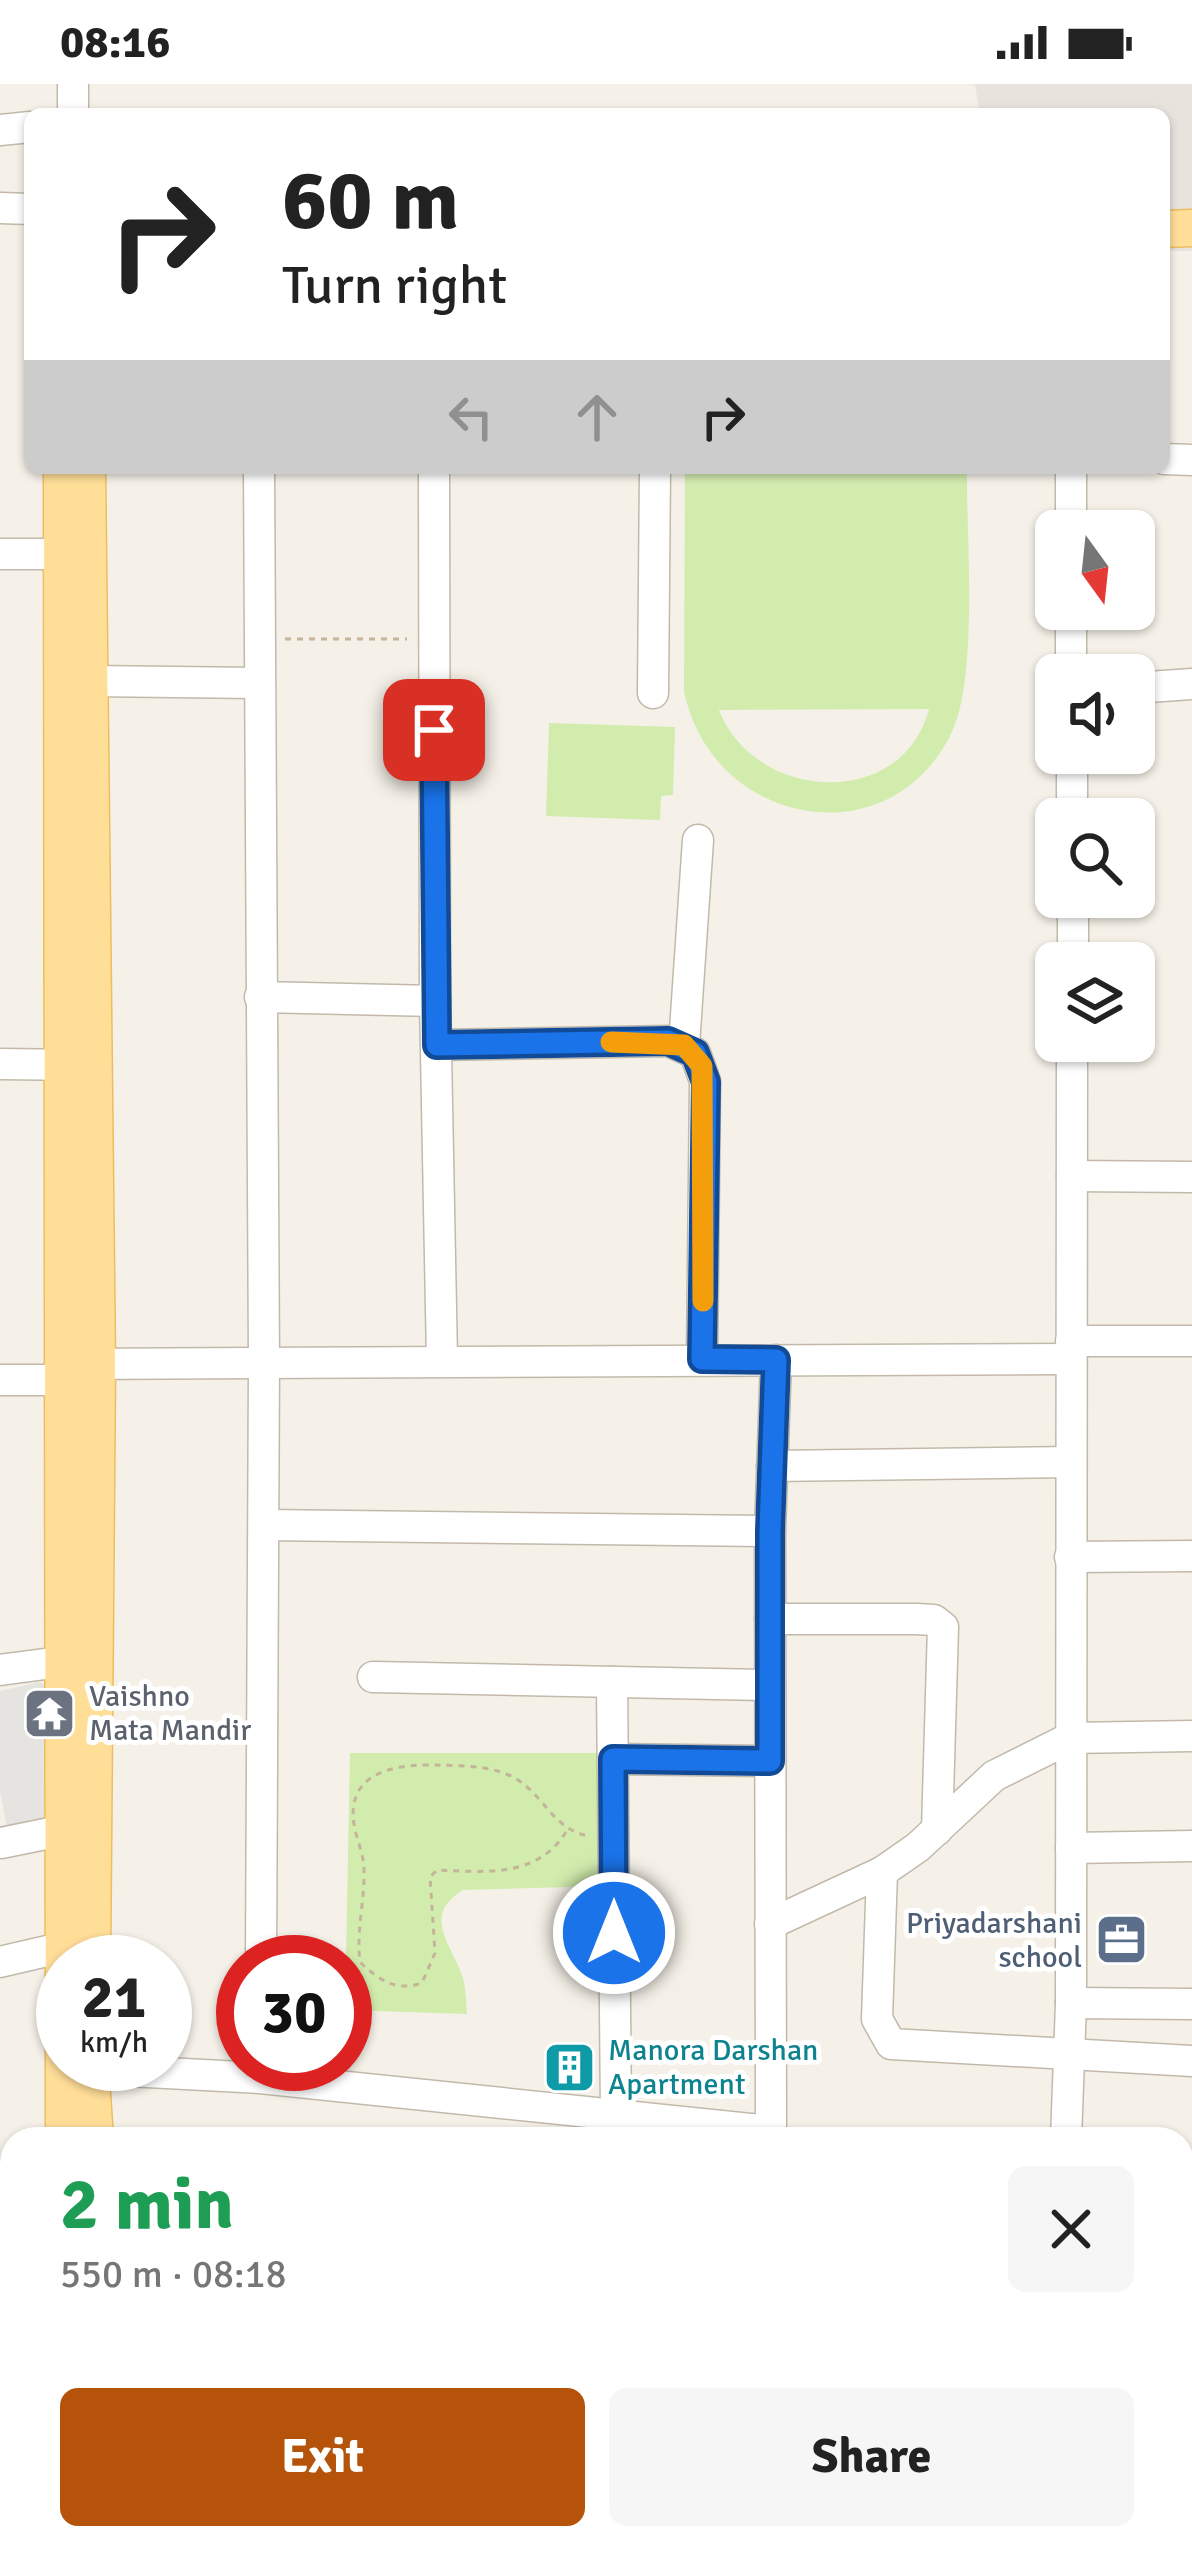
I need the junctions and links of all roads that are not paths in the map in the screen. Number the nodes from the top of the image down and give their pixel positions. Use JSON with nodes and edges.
{"nodes":[{"id":1,"x":63,"y":474,"type":"edge"},
{"id":2,"x":86,"y":474,"type":"edge"},
{"id":3,"x":259,"y":474,"type":"edge"},
{"id":4,"x":434,"y":474,"type":"edge"},
{"id":5,"x":655,"y":474,"type":"edge"},
{"id":6,"x":1072,"y":474,"type":"edge"},
{"id":7,"x":1072,"y":510,"type":"edge"},
{"id":8,"x":0,"y":554,"type":"edge"},
{"id":9,"x":76,"y":554,"type":"junction"},
{"id":10,"x":91,"y":681,"type":"junction"},
{"id":11,"x":259,"y":682,"type":"junction"},
{"id":12,"x":1192,"y":684,"type":"edge"},
{"id":13,"x":1155,"y":687,"type":"edge"},
{"id":14,"x":653,"y":694,"type":"dead end"},
{"id":15,"x":698,"y":840,"type":"dead end"},
{"id":16,"x":260,"y":997,"type":"junction"},
{"id":17,"x":435,"y":1001,"type":"junction"},
{"id":18,"x":437,"y":1045,"type":"junction"},
{"id":19,"x":684,"y":1045,"type":"junction"},
{"id":20,"x":1072,"y":1062,"type":"edge"},
{"id":21,"x":0,"y":1064,"type":"edge"},
{"id":22,"x":79,"y":1065,"type":"junction"},
{"id":23,"x":1072,"y":1175,"type":"junction"},
{"id":24,"x":1192,"y":1178,"type":"edge"},
{"id":25,"x":1192,"y":1341,"type":"edge"},
{"id":26,"x":1071,"y":1350,"type":"junction"},
{"id":27,"x":702,"y":1359,"type":"junction"},
{"id":28,"x":442,"y":1360,"type":"junction"},
{"id":29,"x":776,"y":1360,"type":"junction"},
{"id":30,"x":264,"y":1363,"type":"junction"},
{"id":31,"x":77,"y":1370,"type":"junction"},
{"id":32,"x":0,"y":1380,"type":"edge"},
{"id":33,"x":1070,"y":1462,"type":"junction"},
{"id":34,"x":772,"y":1466,"type":"junction"},
{"id":35,"x":264,"y":1525,"type":"junction"},
{"id":36,"x":770,"y":1531,"type":"junction"},
{"id":37,"x":1192,"y":1556,"type":"edge"},
{"id":38,"x":1070,"y":1557,"type":"junction"},
{"id":39,"x":770,"y":1619,"type":"junction"},
{"id":40,"x":79,"y":1660,"type":"junction"},
{"id":41,"x":0,"y":1670,"type":"edge"},
{"id":42,"x":374,"y":1677,"type":"dead end"},
{"id":43,"x":612,"y":1682,"type":"junction"},
{"id":44,"x":770,"y":1685,"type":"junction"},
{"id":45,"x":1192,"y":1736,"type":"edge"},
{"id":46,"x":1070,"y":1738,"type":"junction"},
{"id":47,"x":613,"y":1759,"type":"junction"},
{"id":48,"x":770,"y":1761,"type":"junction"},
{"id":49,"x":937,"y":1830,"type":"junction"},
{"id":50,"x":60,"y":1831,"type":"junction"},
{"id":51,"x":1,"y":1843,"type":"edge"},
{"id":52,"x":1192,"y":1846,"type":"edge"},
{"id":53,"x":1070,"y":1848,"type":"junction"},
{"id":54,"x":883,"y":1872,"type":"junction"},
{"id":55,"x":770,"y":1924,"type":"junction"},
{"id":56,"x":73,"y":1935,"type":"edge"},
{"id":57,"x":76,"y":1935,"type":"edge"},
{"id":58,"x":261,"y":1935,"type":"edge"},
{"id":59,"x":36,"y":1959,"type":"edge"},
{"id":60,"x":0,"y":1962,"type":"edge"},
{"id":61,"x":1071,"y":2003,"type":"junction"},
{"id":62,"x":1192,"y":2004,"type":"edge"},
{"id":63,"x":1070,"y":2056,"type":"junction"},
{"id":64,"x":1192,"y":2061,"type":"edge"},
{"id":65,"x":372,"y":2085,"type":"edge"},
{"id":66,"x":67,"y":2091,"type":"edge"},
{"id":67,"x":92,"y":2091,"type":"edge"},
{"id":68,"x":616,"y":2116,"type":"junction"},
{"id":69,"x":65,"y":2127,"type":"edge"},
{"id":70,"x":94,"y":2127,"type":"edge"},
{"id":71,"x":706,"y":2127,"type":"edge"},
{"id":72,"x":771,"y":2127,"type":"edge"},
{"id":73,"x":1067,"y":2127,"type":"edge"}],
"edges":[{"from":1,"to":9,"type":"main road"},
{"from":2,"to":9,"type":"main road"},
{"from":3,"to":11,"type":"street"},
{"from":4,"to":17,"type":"street"},
{"from":5,"to":14,"type":"street"},
{"from":6,"to":7,"type":"street"},
{"from":8,"to":9,"type":"street"},
{"from":9,"to":10,"type":"main road"},
{"from":9,"to":22,"type":"main road"},
{"from":10,"to":11,"type":"street"},
{"from":10,"to":22,"type":"main road"},
{"from":11,"to":16,"type":"street"},
{"from":12,"to":13,"type":"street"},
{"from":15,"to":19,"type":"street"},
{"from":16,"to":17,"type":"street"},
{"from":16,"to":30,"type":"street"},
{"from":17,"to":18,"type":"street"},
{"from":18,"to":19,"type":"street"},
{"from":18,"to":28,"type":"street"},
{"from":19,"to":27,"type":"street"},
{"from":20,"to":23,"type":"street"},
{"from":21,"to":22,"type":"street"},
{"from":22,"to":31,"type":"main road"},
{"from":23,"to":24,"type":"street"},
{"from":23,"to":26,"type":"street"},
{"from":25,"to":26,"type":"street"},
{"from":26,"to":29,"type":"street"},
{"from":26,"to":33,"type":"street"},
{"from":27,"to":28,"type":"street"},
{"from":27,"to":29,"type":"street"},
{"from":28,"to":30,"type":"street"},
{"from":29,"to":34,"type":"street"},
{"from":30,"to":31,"type":"street"},
{"from":30,"to":35,"type":"street"},
{"from":31,"to":32,"type":"street"},
{"from":31,"to":40,"type":"main road"},
{"from":33,"to":34,"type":"street"},
{"from":33,"to":38,"type":"street"},
{"from":34,"to":36,"type":"street"},
{"from":35,"to":36,"type":"street"},
{"from":35,"to":58,"type":"street"},
{"from":36,"to":39,"type":"street"},
{"from":37,"to":38,"type":"street"},
{"from":38,"to":46,"type":"street"},
{"from":39,"to":44,"type":"street"},
{"from":39,"to":49,"type":"street"},
{"from":40,"to":41,"type":"street"},
{"from":40,"to":50,"type":"main road"},
{"from":40,"to":57,"type":"main road"},
{"from":42,"to":43,"type":"street"},
{"from":43,"to":44,"type":"street"},
{"from":43,"to":47,"type":"street"},
{"from":44,"to":48,"type":"street"},
{"from":45,"to":46,"type":"street"},
{"from":46,"to":49,"type":"street"},
{"from":46,"to":53,"type":"street"},
{"from":47,"to":48,"type":"street"},
{"from":47,"to":68,"type":"street"},
{"from":48,"to":55,"type":"street"},
{"from":49,"to":54,"type":"street"},
{"from":50,"to":51,"type":"street"},
{"from":50,"to":56,"type":"main road"},
{"from":52,"to":53,"type":"street"},
{"from":53,"to":61,"type":"street"},
{"from":54,"to":55,"type":"street"},
{"from":54,"to":63,"type":"street"},
{"from":55,"to":72,"type":"street"},
{"from":59,"to":60,"type":"street"},
{"from":61,"to":62,"type":"street"},
{"from":61,"to":63,"type":"street"},
{"from":63,"to":64,"type":"street"},
{"from":63,"to":73,"type":"street"},
{"from":65,"to":68,"type":"street"},
{"from":66,"to":69,"type":"main road"},
{"from":67,"to":70,"type":"main road"},
{"from":68,"to":71,"type":"street"}]}
